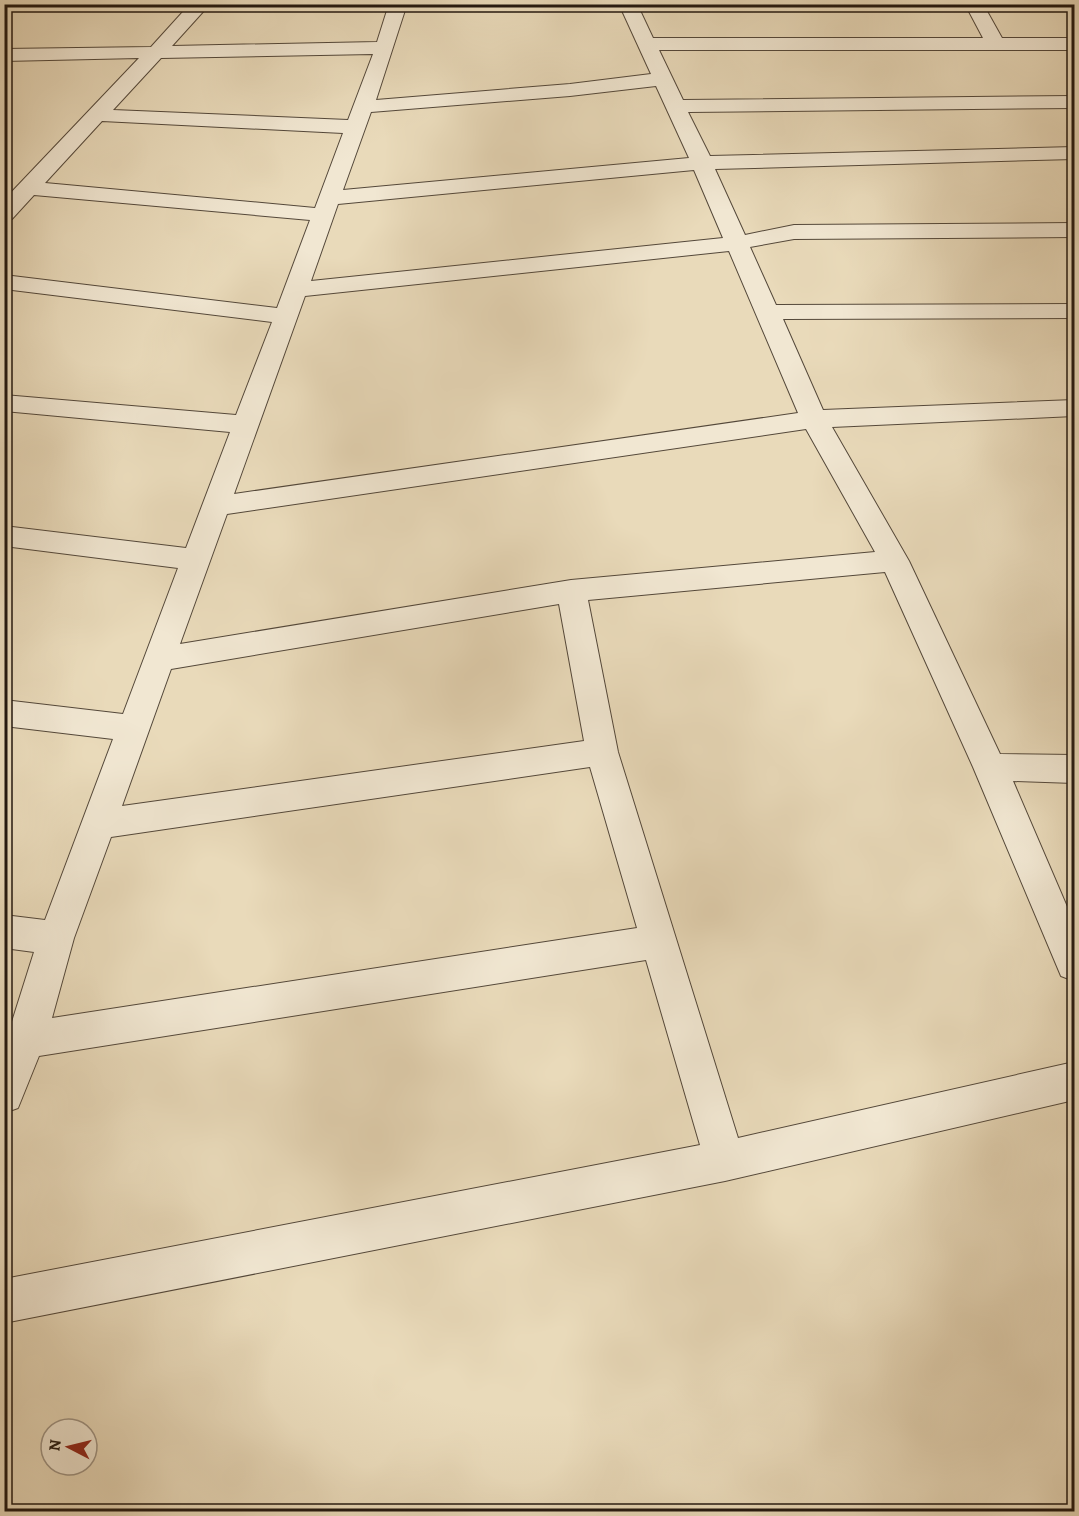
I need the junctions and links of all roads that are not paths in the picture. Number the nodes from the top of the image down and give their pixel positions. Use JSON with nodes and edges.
{"nodes":[{"id":1,"x":201,"y":4,"type":"edge"},
{"id":2,"x":398,"y":4,"type":"edge"},
{"id":3,"x":628,"y":4,"type":"edge"},
{"id":4,"x":974,"y":4,"type":"edge"},
{"id":5,"x":648,"y":44,"type":"junction"},
{"id":6,"x":996,"y":44,"type":"junction"},
{"id":7,"x":1074,"y":44,"type":"edge"},
{"id":8,"x":385,"y":48,"type":"junction"},
{"id":9,"x":156,"y":53,"type":"junction"},
{"id":10,"x":4,"y":55,"type":"edge"},
{"id":11,"x":662,"y":79,"type":"junction"},
{"id":12,"x":1074,"y":102,"type":"edge"},
{"id":13,"x":676,"y":106,"type":"junction"},
{"id":14,"x":99,"y":115,"type":"junction"},
{"id":15,"x":359,"y":117,"type":"junction"},
{"id":16,"x":1074,"y":153,"type":"edge"},
{"id":17,"x":702,"y":163,"type":"junction"},
{"id":18,"x":31,"y":188,"type":"junction"},
{"id":19,"x":326,"y":206,"type":"junction"},
{"id":20,"x":8,"y":208,"type":"edge"},
{"id":21,"x":1074,"y":230,"type":"edge"},
{"id":22,"x":737,"y":243,"type":"junction"},
{"id":23,"x":4,"y":282,"type":"edge"},
{"id":24,"x":291,"y":303,"type":"junction"},
{"id":25,"x":1074,"y":311,"type":"edge"},
{"id":26,"x":767,"y":312,"type":"junction"},
{"id":27,"x":4,"y":403,"type":"edge"},
{"id":28,"x":1074,"y":408,"type":"edge"},
{"id":29,"x":814,"y":419,"type":"junction"},
{"id":30,"x":246,"y":425,"type":"junction"},
{"id":31,"x":216,"y":506,"type":"junction"},
{"id":32,"x":4,"y":536,"type":"edge"},
{"id":33,"x":196,"y":560,"type":"junction"},
{"id":34,"x":894,"y":561,"type":"junction"},
{"id":35,"x":571,"y":591,"type":"junction"},
{"id":36,"x":159,"y":659,"type":"junction"},
{"id":37,"x":4,"y":713,"type":"edge"},
{"id":38,"x":134,"y":728,"type":"junction"},
{"id":39,"x":602,"y":752,"type":"junction"},
{"id":40,"x":990,"y":767,"type":"junction"},
{"id":41,"x":1074,"y":769,"type":"edge"},
{"id":42,"x":98,"y":824,"type":"junction"},
{"id":43,"x":4,"y":931,"type":"edge"},
{"id":44,"x":56,"y":939,"type":"junction"},
{"id":45,"x":657,"y":942,"type":"junction"},
{"id":46,"x":1074,"y":964,"type":"edge"},
{"id":47,"x":27,"y":1040,"type":"junction"},
{"id":48,"x":1074,"y":1081,"type":"edge"},
{"id":49,"x":4,"y":1094,"type":"edge"},
{"id":50,"x":725,"y":1161,"type":"junction"},
{"id":51,"x":4,"y":1301,"type":"edge"}],
"edges":[{"from":1,"to":9,"type":"street"},
{"from":2,"to":8,"type":"street"},
{"from":3,"to":5,"type":"street"},
{"from":4,"to":6,"type":"street"},
{"from":5,"to":6,"type":"street"},
{"from":5,"to":11,"type":"street"},
{"from":6,"to":7,"type":"street"},
{"from":8,"to":9,"type":"street"},
{"from":8,"to":15,"type":"street"},
{"from":9,"to":10,"type":"street"},
{"from":9,"to":14,"type":"street"},
{"from":11,"to":13,"type":"street"},
{"from":11,"to":15,"type":"street"},
{"from":12,"to":13,"type":"street"},
{"from":13,"to":17,"type":"street"},
{"from":14,"to":15,"type":"street"},
{"from":14,"to":18,"type":"street"},
{"from":15,"to":19,"type":"street"},
{"from":16,"to":17,"type":"street"},
{"from":17,"to":19,"type":"street"},
{"from":17,"to":22,"type":"street"},
{"from":18,"to":19,"type":"street"},
{"from":18,"to":20,"type":"street"},
{"from":19,"to":24,"type":"street"},
{"from":21,"to":22,"type":"street"},
{"from":22,"to":24,"type":"street"},
{"from":22,"to":26,"type":"street"},
{"from":23,"to":24,"type":"street"},
{"from":24,"to":30,"type":"street"},
{"from":25,"to":26,"type":"street"},
{"from":26,"to":29,"type":"street"},
{"from":27,"to":30,"type":"street"},
{"from":28,"to":29,"type":"street"},
{"from":29,"to":31,"type":"street"},
{"from":29,"to":34,"type":"street"},
{"from":30,"to":31,"type":"street"},
{"from":31,"to":33,"type":"street"},
{"from":32,"to":33,"type":"street"},
{"from":33,"to":36,"type":"street"},
{"from":34,"to":35,"type":"street"},
{"from":34,"to":40,"type":"street"},
{"from":35,"to":36,"type":"street"},
{"from":35,"to":39,"type":"street"},
{"from":36,"to":38,"type":"street"},
{"from":37,"to":38,"type":"street"},
{"from":38,"to":42,"type":"street"},
{"from":39,"to":42,"type":"street"},
{"from":39,"to":45,"type":"street"},
{"from":40,"to":41,"type":"street"},
{"from":40,"to":46,"type":"street"},
{"from":42,"to":44,"type":"street"},
{"from":43,"to":44,"type":"street"},
{"from":44,"to":47,"type":"street"},
{"from":45,"to":47,"type":"street"},
{"from":45,"to":50,"type":"street"},
{"from":47,"to":49,"type":"street"},
{"from":48,"to":50,"type":"street"},
{"from":50,"to":51,"type":"street"}]}
